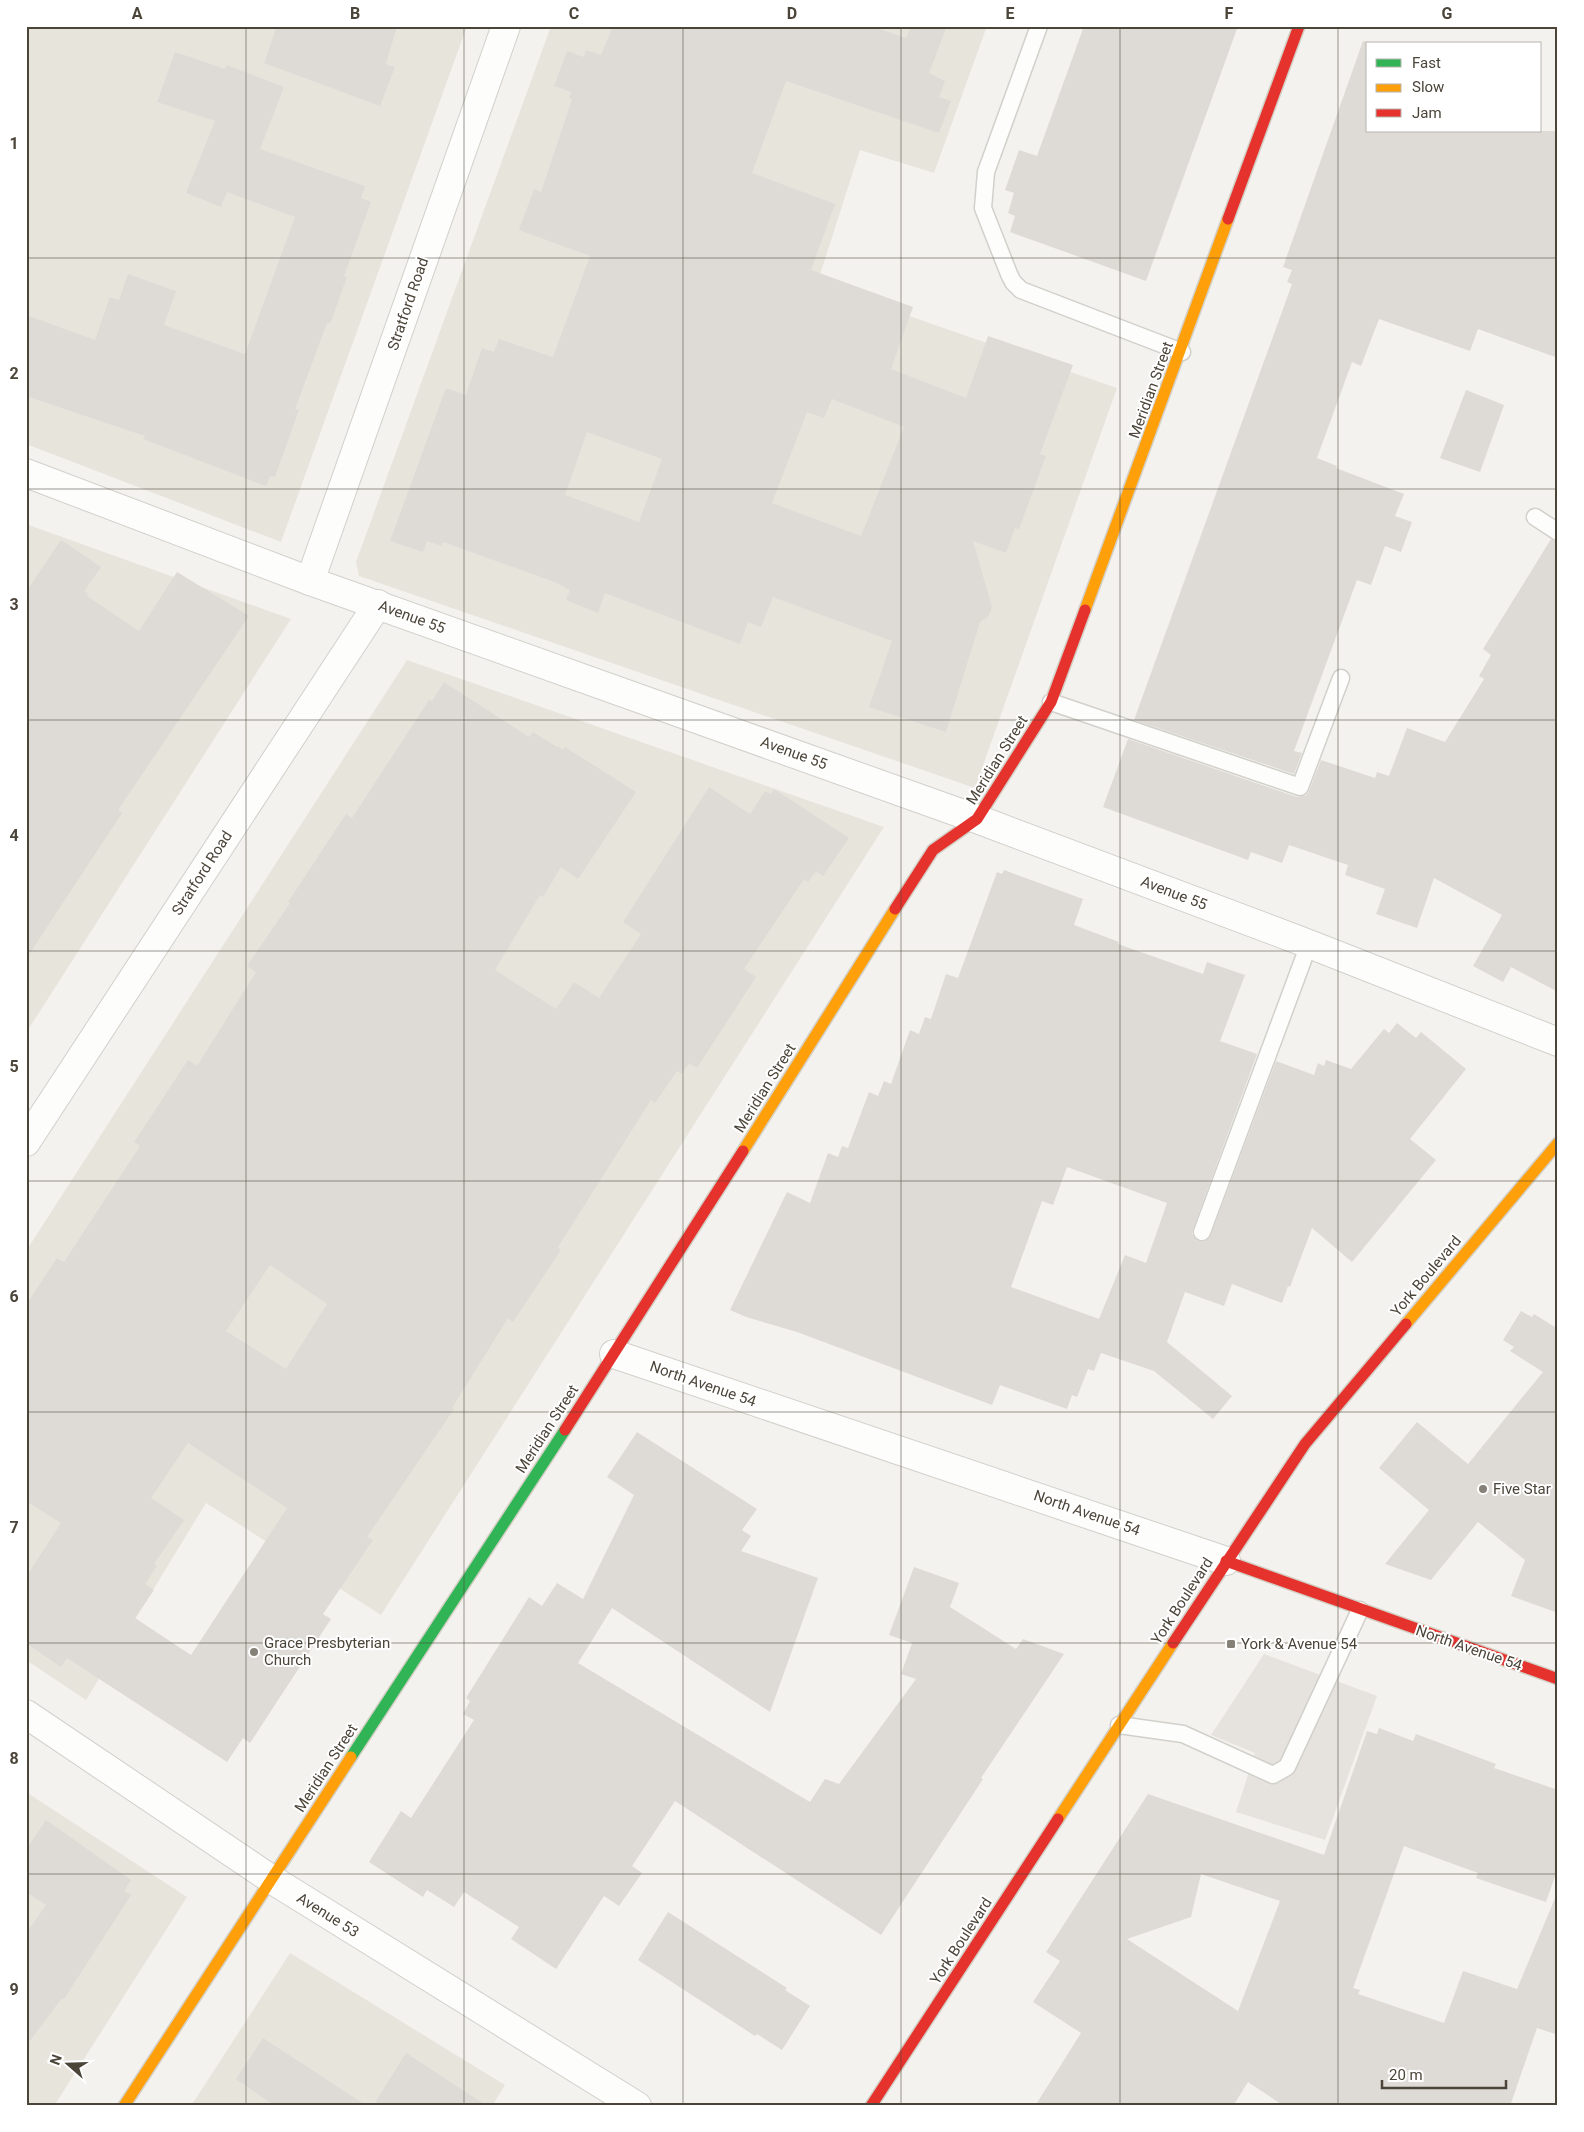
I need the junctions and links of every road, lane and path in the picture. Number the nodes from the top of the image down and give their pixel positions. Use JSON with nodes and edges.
{"nodes":[{"id":1,"x":506,"y":26,"type":"edge"},
{"id":2,"x":1040,"y":26,"type":"edge"},
{"id":3,"x":1299,"y":26,"type":"edge"},
{"id":4,"x":1182,"y":352,"type":"junction"},
{"id":5,"x":26,"y":473,"type":"edge"},
{"id":6,"x":1535,"y":517,"type":"dead end"},
{"id":7,"x":1558,"y":532,"type":"edge"},
{"id":8,"x":310,"y":581,"type":"junction"},
{"id":9,"x":378,"y":604,"type":"junction"},
{"id":10,"x":1341,"y":678,"type":"dead end"},
{"id":11,"x":1051,"y":702,"type":"junction"},
{"id":12,"x":977,"y":819,"type":"junction"},
{"id":13,"x":1308,"y":944,"type":"junction"},
{"id":14,"x":1558,"y":1042,"type":"edge"},
{"id":15,"x":26,"y":1142,"type":"edge"},
{"id":16,"x":1558,"y":1143,"type":"edge"},
{"id":17,"x":1202,"y":1232,"type":"dead end"},
{"id":18,"x":614,"y":1354,"type":"junction"},
{"id":19,"x":1226,"y":1561,"type":"junction"},
{"id":20,"x":1360,"y":1610,"type":"junction"},
{"id":21,"x":1558,"y":1679,"type":"edge"},
{"id":22,"x":26,"y":1714,"type":"edge"},
{"id":23,"x":1119,"y":1725,"type":"junction"},
{"id":24,"x":271,"y":1880,"type":"junction"},
{"id":25,"x":124,"y":2106,"type":"edge"},
{"id":26,"x":637,"y":2106,"type":"edge"},
{"id":27,"x":871,"y":2106,"type":"edge"}],
"edges":[{"from":1,"to":8,"type":"street","name":"Stratford Road"},
{"from":2,"to":4,"type":"lane"},
{"from":3,"to":4,"type":"street","name":"Meridian Street"},
{"from":4,"to":11,"type":"street","name":"Meridian Street"},
{"from":5,"to":8,"type":"street","name":"Avenue 55"},
{"from":6,"to":7,"type":"lane"},
{"from":8,"to":9,"type":"street","name":"Avenue 55"},
{"from":9,"to":12,"type":"street","name":"Avenue 55"},
{"from":9,"to":15,"type":"street","name":"Stratford Road"},
{"from":10,"to":11,"type":"lane"},
{"from":11,"to":12,"type":"street","name":"Meridian Street"},
{"from":12,"to":13,"type":"street","name":"Avenue 55"},
{"from":12,"to":18,"type":"street","name":"Meridian Street"},
{"from":13,"to":14,"type":"street","name":"Avenue 55"},
{"from":13,"to":17,"type":"lane"},
{"from":16,"to":19,"type":"street","name":"York Boulevard"},
{"from":18,"to":19,"type":"street","name":"North Avenue 54"},
{"from":18,"to":24,"type":"street","name":"Meridian Street"},
{"from":19,"to":20,"type":"street","name":"North Avenue 54"},
{"from":19,"to":23,"type":"street","name":"York Boulevard"},
{"from":20,"to":21,"type":"street","name":"North Avenue 54"},
{"from":20,"to":23,"type":"lane"},
{"from":22,"to":24,"type":"street","name":"Avenue 53"},
{"from":23,"to":27,"type":"street","name":"York Boulevard"},
{"from":24,"to":25,"type":"street","name":"Meridian Street"},
{"from":24,"to":26,"type":"street","name":"Avenue 53"}]}
